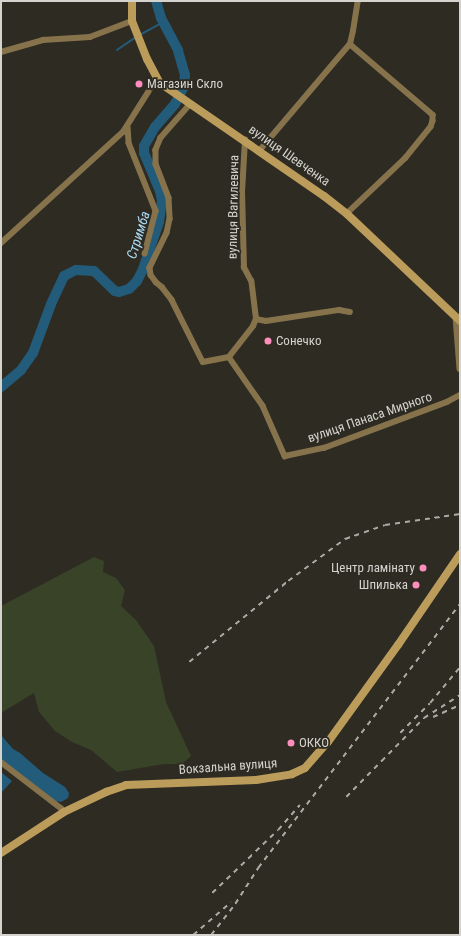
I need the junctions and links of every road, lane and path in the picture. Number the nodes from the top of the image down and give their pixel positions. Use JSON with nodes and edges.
{"nodes":[{"id":1,"x":132,"y":1,"type":"edge"},
{"id":2,"x":358,"y":1,"type":"edge"},
{"id":3,"x":132,"y":21,"type":"junction"},
{"id":4,"x":350,"y":44,"type":"junction"},
{"id":5,"x":1,"y":52,"type":"edge"},
{"id":6,"x":156,"y":78,"type":"junction"},
{"id":7,"x":188,"y":103,"type":"junction"},
{"id":8,"x":128,"y":126,"type":"junction"},
{"id":9,"x":245,"y":140,"type":"junction"},
{"id":10,"x":260,"y":150,"type":"junction"},
{"id":11,"x":347,"y":214,"type":"junction"},
{"id":12,"x":1,"y":243,"type":"edge"},
{"id":13,"x":145,"y":254,"type":"dead end"},
{"id":14,"x":350,"y":312,"type":"dead end"},
{"id":15,"x":459,"y":317,"type":"edge"},
{"id":16,"x":256,"y":319,"type":"junction"},
{"id":17,"x":229,"y":357,"type":"junction"},
{"id":18,"x":460,"y":369,"type":"edge"},
{"id":19,"x":460,"y":395,"type":"edge"},
{"id":20,"x":460,"y":554,"type":"edge"},
{"id":21,"x":1,"y":762,"type":"edge"},
{"id":22,"x":64,"y":812,"type":"junction"},
{"id":23,"x":1,"y":852,"type":"edge"}],
"edges":[{"from":1,"to":3,"type":"main road","name":"вулиця Шевченка"},
{"from":2,"to":4,"type":"street"},
{"from":3,"to":5,"type":"street"},
{"from":3,"to":6,"type":"main road","name":"вулиця Шевченка"},
{"from":4,"to":10,"type":"street"},
{"from":4,"to":11,"type":"street"},
{"from":6,"to":7,"type":"main road","name":"вулиця Шевченка"},
{"from":6,"to":8,"type":"street"},
{"from":7,"to":9,"type":"main road","name":"вулиця Шевченка"},
{"from":7,"to":17,"type":"street"},
{"from":8,"to":12,"type":"street"},
{"from":8,"to":13,"type":"street"},
{"from":9,"to":10,"type":"main road","name":"вулиця Шевченка"},
{"from":9,"to":16,"type":"street","name":"вулиця Вагилевича"},
{"from":10,"to":11,"type":"main road","name":"вулиця Шевченка"},
{"from":11,"to":15,"type":"main road","name":"вулиця Шевченка"},
{"from":14,"to":16,"type":"street"},
{"from":15,"to":18,"type":"street"},
{"from":16,"to":17,"type":"street"},
{"from":17,"to":19,"type":"street","name":"вулиця Панаса Мирного"},
{"from":20,"to":22,"type":"main road","name":"Вокзальна вулиця"},
{"from":21,"to":22,"type":"street"},
{"from":22,"to":23,"type":"main road","name":"Вокзальна вулиця"}]}
